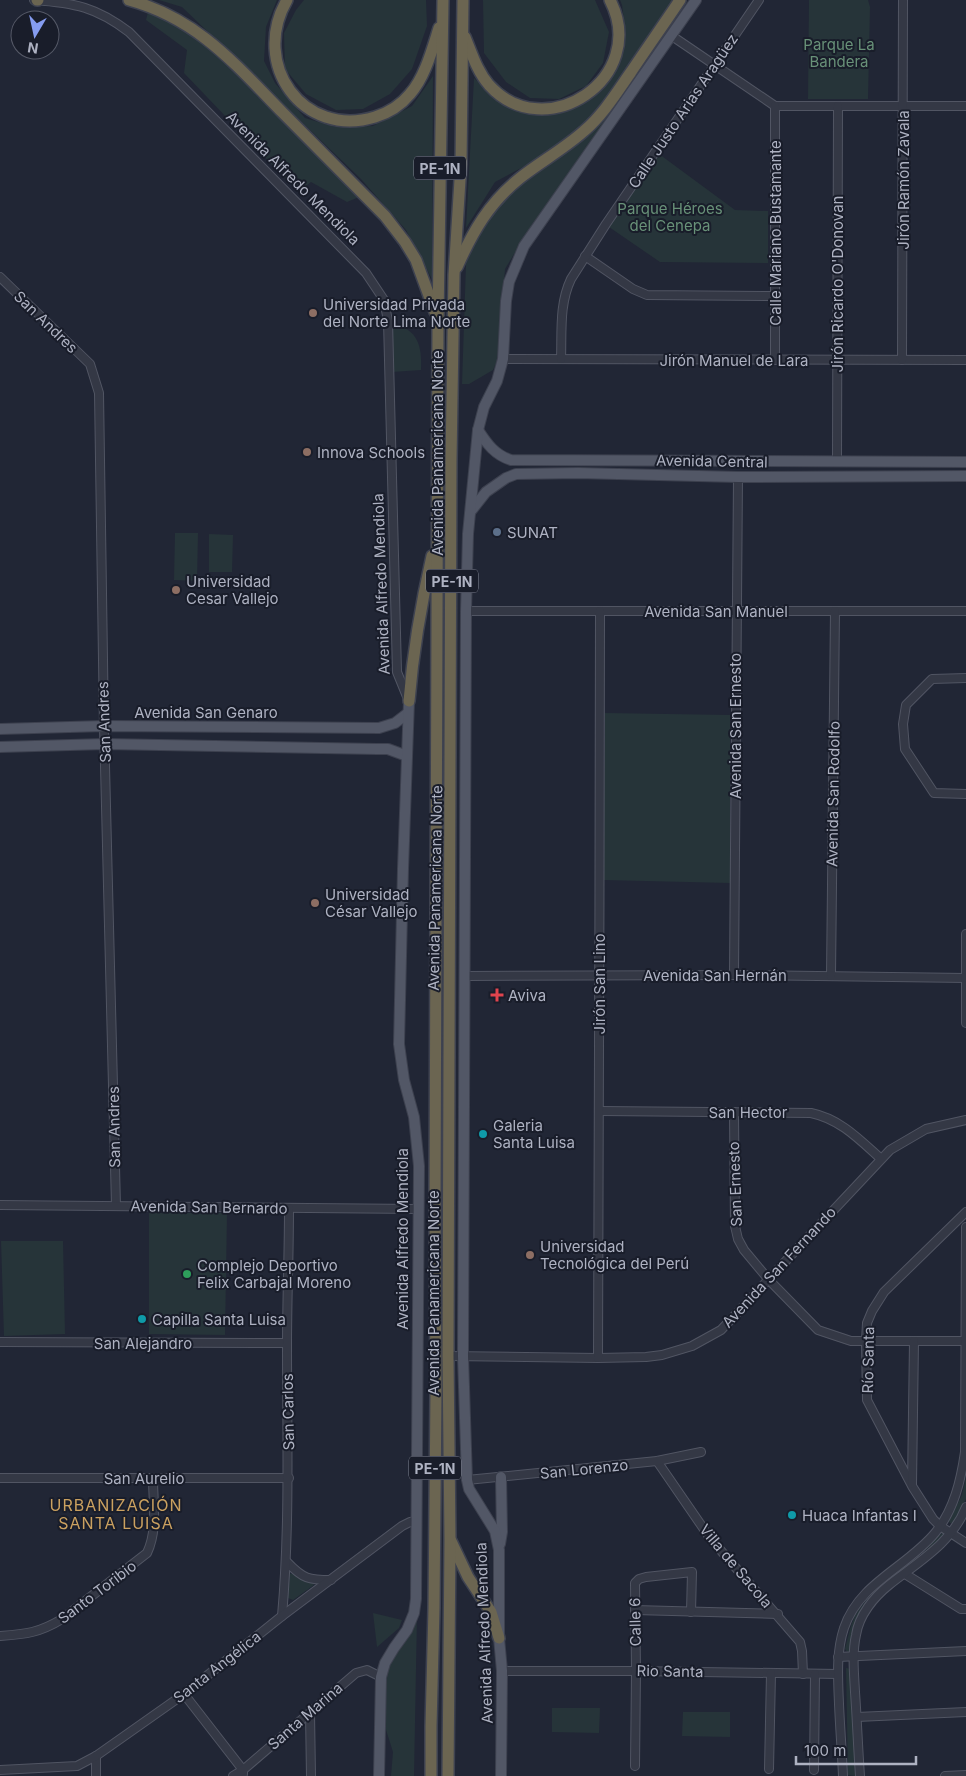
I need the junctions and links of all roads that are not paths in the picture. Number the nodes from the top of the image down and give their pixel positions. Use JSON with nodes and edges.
{"nodes":[{"id":1,"x":36,"y":0,"type":"edge"},
{"id":2,"x":129,"y":0,"type":"edge"},
{"id":3,"x":287,"y":0,"type":"edge"},
{"id":4,"x":443,"y":0,"type":"edge"},
{"id":5,"x":463,"y":0,"type":"edge"},
{"id":6,"x":610,"y":0,"type":"edge"},
{"id":7,"x":680,"y":0,"type":"edge"},
{"id":8,"x":696,"y":0,"type":"edge"},
{"id":9,"x":759,"y":0,"type":"edge"},
{"id":10,"x":903,"y":0,"type":"edge"},
{"id":11,"x":443,"y":14,"type":"junction"},
{"id":12,"x":462,"y":29,"type":"junction"},
{"id":13,"x":672,"y":36,"type":"junction"},
{"id":14,"x":715,"y":66,"type":"junction"},
{"id":15,"x":775,"y":106,"type":"junction"},
{"id":16,"x":838,"y":106,"type":"junction"},
{"id":17,"x":903,"y":106,"type":"junction"},
{"id":18,"x":966,"y":106,"type":"edge"},
{"id":19,"x":585,"y":256,"type":"junction"},
{"id":20,"x":454,"y":275,"type":"junction"},
{"id":21,"x":0,"y":277,"type":"edge"},
{"id":22,"x":774,"y":296,"type":"junction"},
{"id":23,"x":438,"y":321,"type":"junction"},
{"id":24,"x":503,"y":359,"type":"junction"},
{"id":25,"x":561,"y":359,"type":"junction"},
{"id":26,"x":774,"y":360,"type":"junction"},
{"id":27,"x":837,"y":360,"type":"junction"},
{"id":28,"x":902,"y":360,"type":"junction"},
{"id":29,"x":966,"y":360,"type":"edge"},
{"id":30,"x":478,"y":430,"type":"junction"},
{"id":31,"x":578,"y":461,"type":"junction"},
{"id":32,"x":837,"y":462,"type":"junction"},
{"id":33,"x":966,"y":462,"type":"edge"},
{"id":34,"x":578,"y":473,"type":"junction"},
{"id":35,"x":738,"y":476,"type":"junction"},
{"id":36,"x":966,"y":476,"type":"edge"},
{"id":37,"x":471,"y":511,"type":"junction"},
{"id":38,"x":437,"y":537,"type":"junction"},
{"id":39,"x":466,"y":610,"type":"junction"},
{"id":40,"x":600,"y":611,"type":"junction"},
{"id":41,"x":736,"y":611,"type":"junction"},
{"id":42,"x":835,"y":611,"type":"junction"},
{"id":43,"x":966,"y":611,"type":"edge"},
{"id":44,"x":966,"y":678,"type":"edge"},
{"id":45,"x":409,"y":701,"type":"junction"},
{"id":46,"x":408,"y":713,"type":"junction"},
{"id":47,"x":104,"y":726,"type":"junction"},
{"id":48,"x":241,"y":727,"type":"junction"},
{"id":49,"x":0,"y":729,"type":"edge"},
{"id":50,"x":105,"y":744,"type":"junction"},
{"id":51,"x":240,"y":746,"type":"junction"},
{"id":52,"x":0,"y":747,"type":"edge"},
{"id":53,"x":407,"y":756,"type":"junction"},
{"id":54,"x":966,"y":794,"type":"edge"},
{"id":55,"x":966,"y":934,"type":"edge"},
{"id":56,"x":966,"y":952,"type":"edge"},
{"id":57,"x":598,"y":975,"type":"junction"},
{"id":58,"x":734,"y":975,"type":"junction"},
{"id":59,"x":465,"y":976,"type":"junction"},
{"id":60,"x":831,"y":976,"type":"junction"},
{"id":61,"x":966,"y":978,"type":"edge"},
{"id":62,"x":966,"y":1023,"type":"edge"},
{"id":63,"x":600,"y":1111,"type":"junction"},
{"id":64,"x":734,"y":1112,"type":"junction"},
{"id":65,"x":966,"y":1120,"type":"edge"},
{"id":66,"x":880,"y":1158,"type":"junction"},
{"id":67,"x":0,"y":1206,"type":"edge"},
{"id":68,"x":116,"y":1206,"type":"junction"},
{"id":69,"x":289,"y":1208,"type":"junction"},
{"id":70,"x":418,"y":1209,"type":"junction"},
{"id":71,"x":966,"y":1212,"type":"edge"},
{"id":72,"x":966,"y":1227,"type":"edge"},
{"id":73,"x":769,"y":1280,"type":"junction"},
{"id":74,"x":866,"y":1341,"type":"junction"},
{"id":75,"x":914,"y":1341,"type":"junction"},
{"id":76,"x":966,"y":1341,"type":"edge"},
{"id":77,"x":0,"y":1342,"type":"edge"},
{"id":78,"x":287,"y":1343,"type":"junction"},
{"id":79,"x":448,"y":1356,"type":"junction"},
{"id":80,"x":463,"y":1356,"type":"junction"},
{"id":81,"x":598,"y":1358,"type":"junction"},
{"id":82,"x":701,"y":1452,"type":"dead end"},
{"id":83,"x":657,"y":1461,"type":"junction"},
{"id":84,"x":502,"y":1477,"type":"junction"},
{"id":85,"x":0,"y":1478,"type":"edge"},
{"id":86,"x":153,"y":1478,"type":"junction"},
{"id":87,"x":289,"y":1478,"type":"junction"},
{"id":88,"x":467,"y":1480,"type":"junction"},
{"id":89,"x":912,"y":1486,"type":"junction"},
{"id":90,"x":966,"y":1507,"type":"edge"},
{"id":91,"x":417,"y":1521,"type":"junction"},
{"id":92,"x":940,"y":1526,"type":"junction"},
{"id":93,"x":951,"y":1534,"type":"junction"},
{"id":94,"x":450,"y":1539,"type":"junction"},
{"id":95,"x":966,"y":1543,"type":"edge"},
{"id":96,"x":500,"y":1550,"type":"junction"},
{"id":97,"x":287,"y":1562,"type":"junction"},
{"id":98,"x":904,"y":1574,"type":"junction"},
{"id":99,"x":332,"y":1580,"type":"junction"},
{"id":100,"x":966,"y":1609,"type":"edge"},
{"id":101,"x":635,"y":1610,"type":"junction"},
{"id":102,"x":691,"y":1612,"type":"junction"},
{"id":103,"x":778,"y":1614,"type":"junction"},
{"id":104,"x":282,"y":1616,"type":"junction"},
{"id":105,"x":0,"y":1636,"type":"edge"},
{"id":106,"x":499,"y":1638,"type":"junction"},
{"id":107,"x":966,"y":1651,"type":"edge"},
{"id":108,"x":854,"y":1656,"type":"junction"},
{"id":109,"x":838,"y":1657,"type":"junction"},
{"id":110,"x":502,"y":1671,"type":"junction"},
{"id":111,"x":636,"y":1671,"type":"junction"},
{"id":112,"x":770,"y":1673,"type":"junction"},
{"id":113,"x":803,"y":1674,"type":"junction"},
{"id":114,"x":815,"y":1674,"type":"junction"},
{"id":115,"x":838,"y":1674,"type":"junction"},
{"id":116,"x":381,"y":1677,"type":"junction"},
{"id":117,"x":184,"y":1694,"type":"junction"},
{"id":118,"x":966,"y":1712,"type":"edge"},
{"id":119,"x":310,"y":1713,"type":"junction"},
{"id":120,"x":857,"y":1717,"type":"junction"},
{"id":121,"x":300,"y":1721,"type":"junction"},
{"id":122,"x":431,"y":1726,"type":"junction"},
{"id":123,"x":449,"y":1726,"type":"junction"},
{"id":124,"x":310,"y":1729,"type":"junction"},
{"id":125,"x":96,"y":1756,"type":"junction"},
{"id":126,"x":635,"y":1766,"type":"dead end"},
{"id":127,"x":0,"y":1770,"type":"edge"},
{"id":128,"x":769,"y":1770,"type":"dead end"},
{"id":129,"x":814,"y":1770,"type":"dead end"},
{"id":130,"x":243,"y":1773,"type":"edge"},
{"id":131,"x":966,"y":1775,"type":"edge"},
{"id":132,"x":96,"y":1776,"type":"edge"},
{"id":133,"x":233,"y":1776,"type":"edge"},
{"id":134,"x":311,"y":1776,"type":"edge"},
{"id":135,"x":379,"y":1776,"type":"edge"},
{"id":136,"x":423,"y":1776,"type":"edge"},
{"id":137,"x":431,"y":1776,"type":"edge"},
{"id":138,"x":448,"y":1776,"type":"edge"},
{"id":139,"x":456,"y":1776,"type":"edge"},
{"id":140,"x":501,"y":1776,"type":"edge"},
{"id":141,"x":843,"y":1776,"type":"edge"},
{"id":142,"x":860,"y":1776,"type":"edge"},
{"id":143,"x":945,"y":1776,"type":"edge"}],
"edges":[{"from":1,"to":45,"type":"street","name":"Avenida Alfredo Mendiola"},
{"from":2,"to":23,"type":"highway"},
{"from":3,"to":11,"type":"highway"},
{"from":4,"to":11,"type":"highway","name":"Avenida Panamericana Norte","number":"PE-1N"},
{"from":5,"to":12,"type":"highway","name":"Avenida Panamericana Norte","number":"PE-1N"},
{"from":6,"to":12,"type":"highway"},
{"from":7,"to":20,"type":"highway"},
{"from":8,"to":13,"type":"main road","name":"Avenida Alfredo Mendiola"},
{"from":9,"to":14,"type":"street","name":"Calle Justo Arias Aragüez"},
{"from":10,"to":17,"type":"street","name":"Jirón Ramón Zavala"},
{"from":11,"to":23,"type":"highway","name":"Avenida Panamericana Norte","number":"PE-1N"},
{"from":12,"to":20,"type":"highway","name":"Avenida Panamericana Norte","number":"PE-1N"},
{"from":13,"to":14,"type":"street"},
{"from":13,"to":24,"type":"main road","name":"Avenida Alfredo Mendiola"},
{"from":14,"to":15,"type":"street"},
{"from":14,"to":19,"type":"street","name":"Calle Justo Arias Aragüez"},
{"from":15,"to":16,"type":"street"},
{"from":15,"to":22,"type":"street","name":"Calle Mariano Bustamante"},
{"from":16,"to":17,"type":"street"},
{"from":16,"to":27,"type":"street","name":"Jirón Ricardo O'Donovan"},
{"from":17,"to":18,"type":"street"},
{"from":17,"to":28,"type":"street","name":"Jirón Ramón Zavala"},
{"from":19,"to":22,"type":"street"},
{"from":19,"to":25,"type":"street","name":"Calle Justo Arias Aragüez"},
{"from":20,"to":79,"type":"highway","name":"Avenida Panamericana Norte","number":"PE-1N"},
{"from":21,"to":47,"type":"street","name":"San Andres"},
{"from":22,"to":26,"type":"street","name":"Calle Mariano Bustamante"},
{"from":23,"to":38,"type":"highway","name":"Avenida Panamericana Norte","number":"PE-1N"},
{"from":24,"to":25,"type":"street","name":"Jirón Manuel de Lara"},
{"from":24,"to":30,"type":"main road","name":"Avenida Alfredo Mendiola"},
{"from":25,"to":26,"type":"street","name":"Jirón Manuel de Lara"},
{"from":26,"to":27,"type":"street","name":"Jirón Manuel de Lara"},
{"from":27,"to":28,"type":"street","name":"Jirón Manuel de Lara"},
{"from":27,"to":32,"type":"street","name":"Jirón Ricardo O'Donovan"},
{"from":28,"to":29,"type":"street","name":"Jirón Manuel de Lara"},
{"from":30,"to":31,"type":"main road","name":"Avenida Central"},
{"from":30,"to":37,"type":"main road","name":"Avenida Alfredo Mendiola"},
{"from":31,"to":32,"type":"main road","name":"Avenida Central"},
{"from":31,"to":34,"type":"main road"},
{"from":32,"to":33,"type":"main road","name":"Avenida Central"},
{"from":34,"to":35,"type":"main road","name":"Avenida Central"},
{"from":34,"to":37,"type":"main road","name":"Avenida Central"},
{"from":35,"to":36,"type":"main road","name":"Avenida Central"},
{"from":35,"to":41,"type":"street","name":"Avenida San Ernesto"},
{"from":37,"to":39,"type":"main road","name":"Avenida Alfredo Mendiola"},
{"from":38,"to":45,"type":"highway"},
{"from":38,"to":122,"type":"highway","name":"Avenida Panamericana Norte","number":"PE-1N"},
{"from":39,"to":40,"type":"street","name":"Avenida San Manuel"},
{"from":39,"to":59,"type":"main road","name":"Avenida Alfredo Mendiola"},
{"from":40,"to":41,"type":"street","name":"Avenida San Manuel"},
{"from":40,"to":57,"type":"street","name":"Jirón San Lino"},
{"from":41,"to":42,"type":"street","name":"Avenida San Manuel"},
{"from":41,"to":58,"type":"street","name":"Avenida San Ernesto"},
{"from":42,"to":43,"type":"street","name":"Avenida San Manuel"},
{"from":42,"to":60,"type":"street","name":"Avenida San Rodolfo"},
{"from":44,"to":54,"type":"street"},
{"from":45,"to":46,"type":"main road","name":"Avenida Alfredo Mendiola"},
{"from":46,"to":48,"type":"main road","name":"Avenida San Genaro"},
{"from":46,"to":53,"type":"main road","name":"Avenida Alfredo Mendiola"},
{"from":47,"to":48,"type":"main road","name":"Avenida San Genaro"},
{"from":47,"to":49,"type":"main road","name":"Avenida San Genaro"},
{"from":47,"to":50,"type":"street","name":"San Andres"},
{"from":48,"to":51,"type":"main road"},
{"from":50,"to":51,"type":"main road"},
{"from":50,"to":52,"type":"main road"},
{"from":50,"to":68,"type":"street","name":"San Andres"},
{"from":51,"to":53,"type":"main road"},
{"from":53,"to":70,"type":"main road","name":"Avenida Alfredo Mendiola"},
{"from":55,"to":56,"type":"street"},
{"from":56,"to":61,"type":"street"},
{"from":57,"to":58,"type":"street","name":"Avenida San Hernán"},
{"from":57,"to":59,"type":"street","name":"Avenida San Hernán"},
{"from":57,"to":63,"type":"street","name":"Jirón San Lino"},
{"from":58,"to":60,"type":"street","name":"Avenida San Hernán"},
{"from":59,"to":80,"type":"main road","name":"Avenida Alfredo Mendiola"},
{"from":60,"to":61,"type":"street","name":"Avenida San Hernán"},
{"from":61,"to":62,"type":"street"},
{"from":63,"to":64,"type":"street","name":"San Hector"},
{"from":63,"to":81,"type":"street","name":"Jirón San Lino"},
{"from":64,"to":66,"type":"street","name":"San Hector"},
{"from":64,"to":73,"type":"street","name":"San Ernesto"},
{"from":65,"to":66,"type":"street","name":"Avenida San Fernando"},
{"from":66,"to":73,"type":"street","name":"Avenida San Fernando"},
{"from":67,"to":68,"type":"street","name":"Avenida San Bernardo"},
{"from":68,"to":69,"type":"street","name":"Avenida San Bernardo"},
{"from":69,"to":70,"type":"street","name":"Avenida San Bernardo"},
{"from":69,"to":78,"type":"street","name":"San Carlos"},
{"from":70,"to":91,"type":"main road","name":"Avenida Alfredo Mendiola"},
{"from":71,"to":74,"type":"street","name":"Río Santa"},
{"from":72,"to":76,"type":"street"},
{"from":73,"to":74,"type":"street","name":"San Ernesto"},
{"from":73,"to":81,"type":"street","name":"Avenida San Fernando"},
{"from":74,"to":75,"type":"street"},
{"from":74,"to":89,"type":"street","name":"Río Santa"},
{"from":75,"to":76,"type":"street"},
{"from":75,"to":89,"type":"street"},
{"from":76,"to":92,"type":"street"},
{"from":77,"to":78,"type":"street","name":"San Alejandro"},
{"from":78,"to":87,"type":"street","name":"San Carlos"},
{"from":79,"to":80,"type":"street","name":"Avenida San Fernando"},
{"from":79,"to":94,"type":"highway","name":"Avenida Panamericana Norte","number":"PE-1N"},
{"from":80,"to":81,"type":"street","name":"Avenida San Fernando"},
{"from":80,"to":88,"type":"main road","name":"Avenida Alfredo Mendiola"},
{"from":82,"to":83,"type":"street","name":"San Lorenzo"},
{"from":83,"to":84,"type":"street","name":"San Lorenzo"},
{"from":83,"to":103,"type":"street","name":"Villa de Sacola"},
{"from":84,"to":88,"type":"street","name":"San Lorenzo"},
{"from":84,"to":96,"type":"main road"},
{"from":85,"to":86,"type":"street","name":"San Aurelio"},
{"from":86,"to":87,"type":"street","name":"San Aurelio"},
{"from":86,"to":105,"type":"street","name":"Santo Toribio"},
{"from":87,"to":97,"type":"street","name":"San Carlos"},
{"from":88,"to":96,"type":"main road","name":"Avenida Alfredo Mendiola"},
{"from":89,"to":92,"type":"street","name":"Río Santa"},
{"from":90,"to":93,"type":"street"},
{"from":91,"to":99,"type":"street","name":"Santa Angélica"},
{"from":91,"to":116,"type":"main road","name":"Avenida Alfredo Mendiola"},
{"from":92,"to":93,"type":"street","name":"Río Santa"},
{"from":92,"to":109,"type":"street"},
{"from":93,"to":95,"type":"street","name":"Río Santa"},
{"from":93,"to":98,"type":"street"},
{"from":94,"to":106,"type":"highway"},
{"from":94,"to":123,"type":"highway","name":"Avenida Panamericana Norte","number":"PE-1N"},
{"from":96,"to":106,"type":"main road","name":"Avenida Alfredo Mendiola"},
{"from":97,"to":99,"type":"street"},
{"from":97,"to":104,"type":"street","name":"San Carlos"},
{"from":98,"to":100,"type":"street"},
{"from":98,"to":108,"type":"street"},
{"from":99,"to":104,"type":"street","name":"Santa Angélica"},
{"from":101,"to":102,"type":"street"},
{"from":101,"to":102,"type":"street","name":"Calle 6"},
{"from":101,"to":111,"type":"street","name":"Calle 6"},
{"from":102,"to":103,"type":"street"},
{"from":103,"to":113,"type":"street","name":"Villa de Sacola"},
{"from":104,"to":117,"type":"street","name":"Santa Angélica"},
{"from":106,"to":110,"type":"main road","name":"Avenida Alfredo Mendiola"},
{"from":107,"to":108,"type":"street"},
{"from":108,"to":109,"type":"street"},
{"from":108,"to":120,"type":"street"},
{"from":109,"to":115,"type":"street"},
{"from":110,"to":111,"type":"street","name":"Rio Santa"},
{"from":110,"to":140,"type":"main road","name":"Avenida Alfredo Mendiola"},
{"from":111,"to":112,"type":"street","name":"Rio Santa"},
{"from":111,"to":126,"type":"street","name":"Calle 6"},
{"from":112,"to":113,"type":"street","name":"Rio Santa"},
{"from":112,"to":128,"type":"street"},
{"from":113,"to":114,"type":"street","name":"Rio Santa"},
{"from":114,"to":115,"type":"street","name":"Rio Santa"},
{"from":114,"to":129,"type":"street"},
{"from":115,"to":141,"type":"street"},
{"from":116,"to":119,"type":"street","name":"Santa Marina"},
{"from":116,"to":135,"type":"main road","name":"Avenida Alfredo Mendiola"},
{"from":117,"to":125,"type":"street","name":"Santa Angélica"},
{"from":117,"to":130,"type":"street"},
{"from":118,"to":120,"type":"street"},
{"from":119,"to":121,"type":"street","name":"Santa Marina"},
{"from":119,"to":124,"type":"street"},
{"from":120,"to":142,"type":"street"},
{"from":121,"to":124,"type":"street"},
{"from":121,"to":130,"type":"street","name":"Santa Marina"},
{"from":122,"to":136,"type":"highway"},
{"from":122,"to":137,"type":"highway","name":"Avenida Panamericana Norte","number":"PE-1N"},
{"from":123,"to":138,"type":"highway","name":"Avenida Panamericana Norte","number":"PE-1N"},
{"from":123,"to":139,"type":"highway"},
{"from":124,"to":134,"type":"street"},
{"from":125,"to":127,"type":"street","name":"Santa Angélica"},
{"from":125,"to":132,"type":"street"},
{"from":130,"to":133,"type":"street","name":"Santa Marina"},
{"from":131,"to":143,"type":"street"}]}
